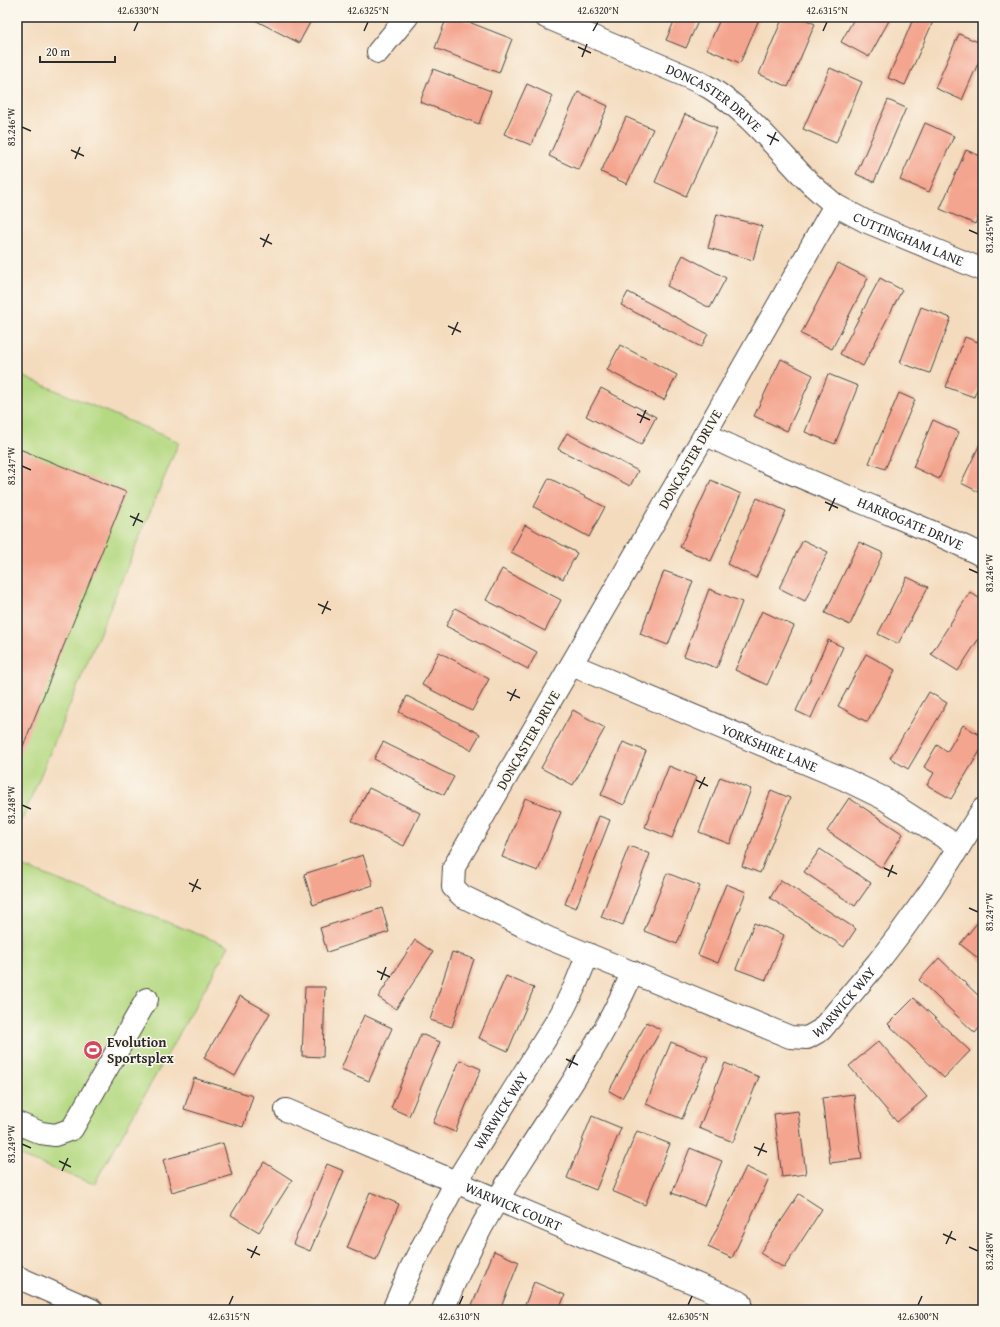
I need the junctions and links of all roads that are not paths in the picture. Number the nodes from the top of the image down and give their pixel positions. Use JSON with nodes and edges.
{"nodes":[{"id":1,"x":407,"y":17,"type":"edge"},
{"id":2,"x":546,"y":17,"type":"edge"},
{"id":3,"x":378,"y":52,"type":"dead end"},
{"id":4,"x":835,"y":205,"type":"junction"},
{"id":5,"x":983,"y":270,"type":"edge"},
{"id":6,"x":705,"y":434,"type":"junction"},
{"id":7,"x":983,"y":556,"type":"edge"},
{"id":8,"x":572,"y":665,"type":"junction"},
{"id":9,"x":983,"y":809,"type":"edge"},
{"id":10,"x":959,"y":847,"type":"junction"},
{"id":11,"x":588,"y":954,"type":"junction"},
{"id":12,"x":633,"y":972,"type":"junction"},
{"id":13,"x":147,"y":999,"type":"dead end"},
{"id":14,"x":286,"y":1110,"type":"dead end"},
{"id":15,"x":17,"y":1124,"type":"edge"},
{"id":16,"x":456,"y":1182,"type":"junction"},
{"id":17,"x":497,"y":1201,"type":"junction"},
{"id":18,"x":17,"y":1277,"type":"edge"},
{"id":19,"x":741,"y":1303,"type":"dead end"},
{"id":20,"x":92,"y":1310,"type":"edge"},
{"id":21,"x":393,"y":1310,"type":"edge"},
{"id":22,"x":443,"y":1310,"type":"edge"}],
"edges":[{"from":1,"to":3,"type":"street"},
{"from":2,"to":4,"type":"street","name":"DONCASTER DRIVE"},
{"from":4,"to":5,"type":"street","name":"CUTTINGHAM LANE"},
{"from":4,"to":6,"type":"street","name":"DONCASTER DRIVE"},
{"from":6,"to":7,"type":"street","name":"HARROGATE DRIVE"},
{"from":6,"to":8,"type":"street","name":"DONCASTER DRIVE"},
{"from":8,"to":10,"type":"street","name":"YORKSHIRE LANE"},
{"from":8,"to":11,"type":"street","name":"DONCASTER DRIVE"},
{"from":9,"to":10,"type":"street","name":"WARWICK WAY"},
{"from":10,"to":12,"type":"street","name":"WARWICK WAY"},
{"from":11,"to":12,"type":"street","name":"WARWICK WAY"},
{"from":11,"to":16,"type":"street","name":"WARWICK WAY"},
{"from":12,"to":17,"type":"street"},
{"from":13,"to":15,"type":"street"},
{"from":14,"to":16,"type":"street","name":"WARWICK COURT"},
{"from":16,"to":17,"type":"street","name":"WARWICK COURT"},
{"from":16,"to":21,"type":"street","name":"WARWICK WAY"},
{"from":17,"to":19,"type":"street","name":"WARWICK COURT"},
{"from":17,"to":22,"type":"street"},
{"from":18,"to":20,"type":"street"}]}
